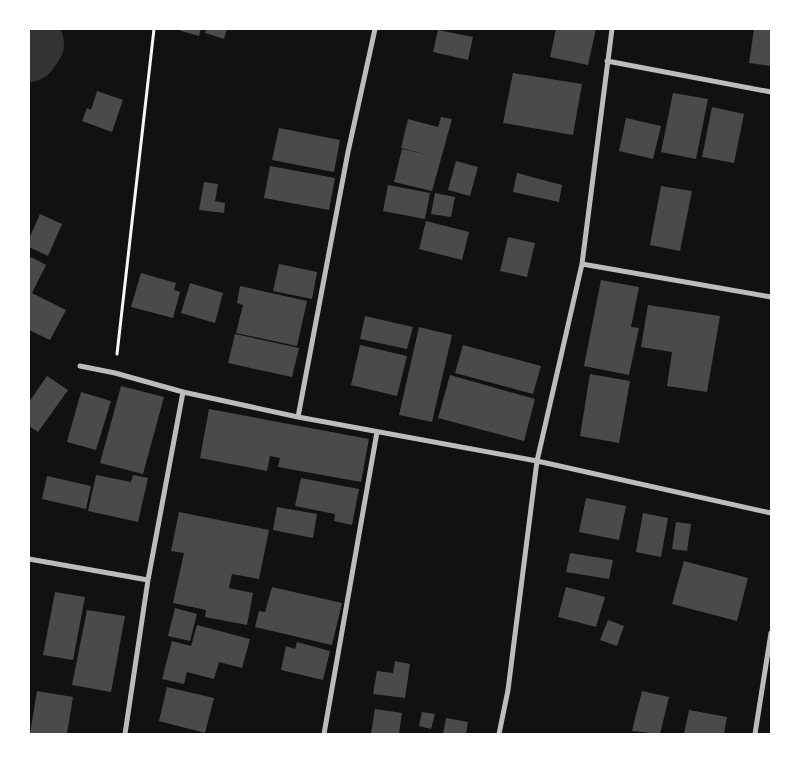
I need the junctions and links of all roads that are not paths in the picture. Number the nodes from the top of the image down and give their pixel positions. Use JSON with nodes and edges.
{"nodes":[{"id":1,"x":375,"y":29,"type":"edge"},
{"id":2,"x":612,"y":29,"type":"edge"},
{"id":3,"x":607,"y":61,"type":"junction"},
{"id":4,"x":771,"y":92,"type":"edge"},
{"id":5,"x":582,"y":264,"type":"junction"},
{"id":6,"x":771,"y":298,"type":"edge"},
{"id":7,"x":80,"y":366,"type":"dead end"},
{"id":8,"x":183,"y":392,"type":"junction"},
{"id":9,"x":298,"y":417,"type":"junction"},
{"id":10,"x":377,"y":432,"type":"junction"},
{"id":11,"x":537,"y":461,"type":"junction"},
{"id":12,"x":771,"y":513,"type":"edge"},
{"id":13,"x":29,"y":559,"type":"edge"},
{"id":14,"x":148,"y":580,"type":"junction"},
{"id":15,"x":771,"y":633,"type":"edge"},
{"id":16,"x":125,"y":734,"type":"edge"},
{"id":17,"x":324,"y":734,"type":"edge"},
{"id":18,"x":499,"y":734,"type":"edge"},
{"id":19,"x":755,"y":734,"type":"edge"}],
"edges":[{"from":1,"to":9,"type":"street"},
{"from":2,"to":3,"type":"street"},
{"from":3,"to":4,"type":"street"},
{"from":3,"to":5,"type":"street"},
{"from":5,"to":6,"type":"street"},
{"from":5,"to":11,"type":"street"},
{"from":7,"to":8,"type":"street"},
{"from":8,"to":9,"type":"street"},
{"from":8,"to":14,"type":"street"},
{"from":9,"to":10,"type":"street"},
{"from":10,"to":11,"type":"street"},
{"from":10,"to":17,"type":"street"},
{"from":11,"to":12,"type":"street"},
{"from":11,"to":18,"type":"street"},
{"from":13,"to":14,"type":"street"},
{"from":14,"to":16,"type":"street"},
{"from":15,"to":19,"type":"street"}]}
